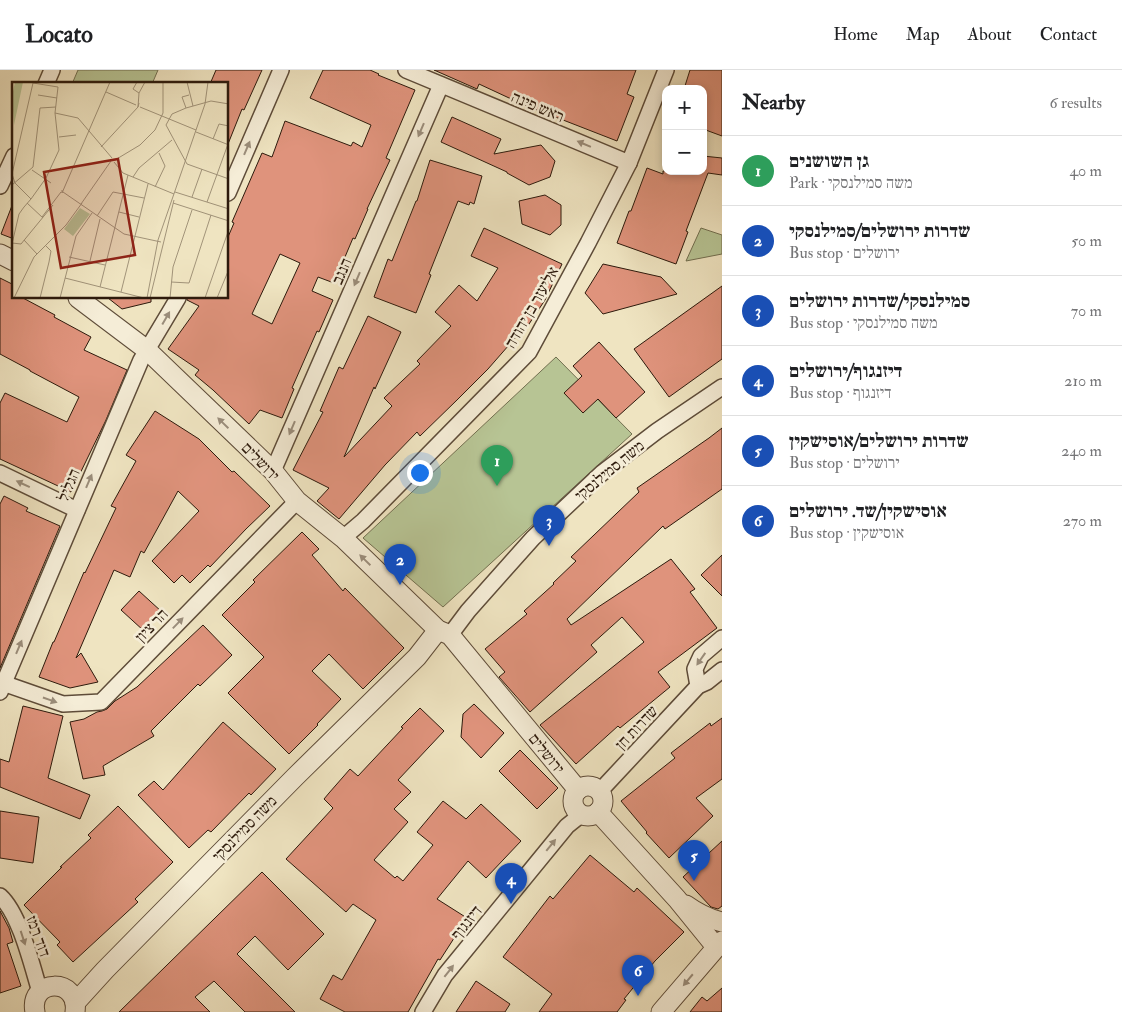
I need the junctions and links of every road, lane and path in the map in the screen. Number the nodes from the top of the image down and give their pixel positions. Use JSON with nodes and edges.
{"nodes":[{"id":1,"x":52,"y":70,"type":"edge"},
{"id":2,"x":281,"y":70,"type":"edge"},
{"id":3,"x":406,"y":70,"type":"edge"},
{"id":4,"x":666,"y":70,"type":"edge"},
{"id":5,"x":47,"y":82,"type":"edge"},
{"id":6,"x":441,"y":85,"type":"junction"},
{"id":7,"x":12,"y":160,"type":"edge"},
{"id":8,"x":628,"y":163,"type":"junction"},
{"id":9,"x":0,"y":186,"type":"edge"},
{"id":10,"x":229,"y":190,"type":"edge"},
{"id":11,"x":0,"y":254,"type":"edge"},
{"id":12,"x":12,"y":260,"type":"edge"},
{"id":13,"x":79,"y":299,"type":"edge"},
{"id":14,"x":177,"y":299,"type":"edge"},
{"id":15,"x":147,"y":350,"type":"junction"},
{"id":16,"x":722,"y":387,"type":"edge"},
{"id":17,"x":273,"y":471,"type":"junction"},
{"id":18,"x":0,"y":473,"type":"edge"},
{"id":19,"x":297,"y":501,"type":"junction"},
{"id":20,"x":77,"y":510,"type":"junction"},
{"id":21,"x":343,"y":538,"type":"junction"},
{"id":22,"x":444,"y":636,"type":"junction"},
{"id":23,"x":722,"y":638,"type":"edge"},
{"id":24,"x":722,"y":670,"type":"edge"},
{"id":25,"x":1,"y":686,"type":"edge"},
{"id":26,"x":698,"y":686,"type":"junction"},
{"id":27,"x":578,"y":790,"type":"junction"},
{"id":28,"x":600,"y":791,"type":"junction"},
{"id":29,"x":590,"y":813,"type":"junction"},
{"id":30,"x":0,"y":896,"type":"edge"},
{"id":31,"x":677,"y":899,"type":"junction"},
{"id":32,"x":722,"y":922,"type":"edge"},
{"id":33,"x":720,"y":944,"type":"edge"},
{"id":34,"x":33,"y":1006,"type":"edge"},
{"id":35,"x":75,"y":1008,"type":"edge"},
{"id":36,"x":423,"y":1012,"type":"edge"},
{"id":37,"x":661,"y":1012,"type":"edge"}],
"edges":[{"from":1,"to":5,"type":"street"},
{"from":10,"to":2,"type":"street","one_way":true},
{"from":3,"to":6,"type":"street","name":"ראש פינה"},
{"from":4,"to":8,"type":"street","name":"אליעזר בן יהודה"},
{"from":8,"to":6,"type":"street","name":"ראש פינה","one_way":true},
{"from":6,"to":17,"type":"street","name":"הנגב","one_way":true},
{"from":7,"to":9,"type":"street"},
{"from":8,"to":21,"type":"street","name":"אליעזר בן יהודה"},
{"from":11,"to":12,"type":"street"},
{"from":13,"to":15,"type":"street","name":"ירושלים"},
{"from":15,"to":14,"type":"street","name":"הגליל","one_way":true},
{"from":17,"to":15,"type":"street","name":"ירושלים","one_way":true},
{"from":20,"to":15,"type":"street","name":"הגליל","one_way":true},
{"from":16,"to":22,"type":"street","name":"משה סמילנסקי"},
{"from":17,"to":19,"type":"street","name":"ירושלים"},
{"from":20,"to":18,"type":"street","one_way":true},
{"from":19,"to":21,"type":"street","name":"ירושלים"},
{"from":25,"to":19,"type":"street","name":"הר ציון","one_way":true},
{"from":25,"to":20,"type":"street","name":"הגליל","one_way":true},
{"from":22,"to":21,"type":"street","name":"ירושלים","one_way":true},
{"from":22,"to":27,"type":"street","name":"ירושלים"},
{"from":22,"to":35,"type":"street","name":"משה סמילנסקי"},
{"from":23,"to":26,"type":"street","one_way":true},
{"from":24,"to":26,"type":"street","name":"שדרות חן"},
{"from":26,"to":28,"type":"street","name":"שדרות חן"},
{"from":27,"to":28,"type":"street"},
{"from":27,"to":29,"type":"street"},
{"from":28,"to":29,"type":"street"},
{"from":29,"to":31,"type":"street"},
{"from":36,"to":29,"type":"street","name":"דיזנגוף","one_way":true},
{"from":30,"to":34,"type":"street","name":"דוד רמז","one_way":true},
{"from":31,"to":32,"type":"street"},
{"from":31,"to":33,"type":"street"},
{"from":33,"to":37,"type":"street","one_way":true},
{"from":34,"to":35,"type":"street"}]}
